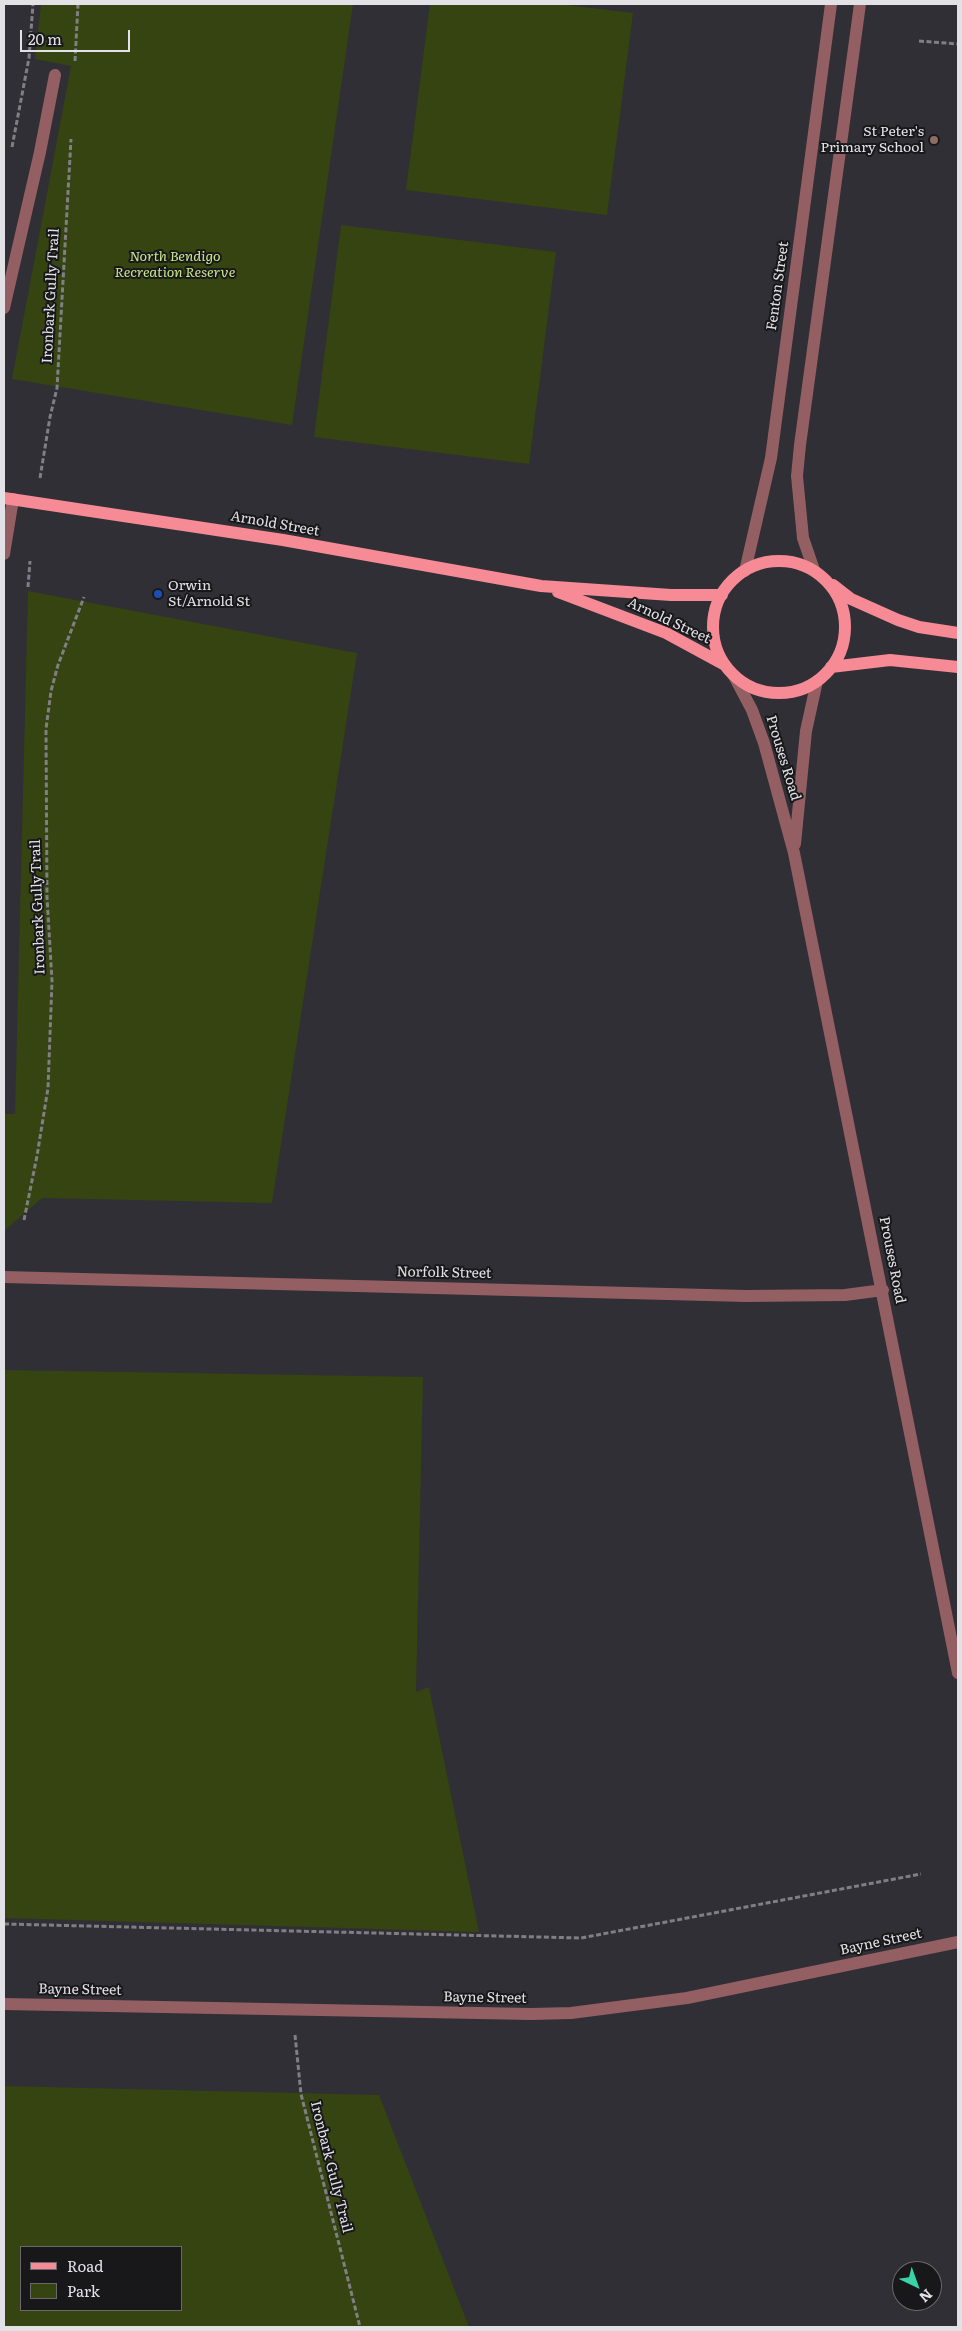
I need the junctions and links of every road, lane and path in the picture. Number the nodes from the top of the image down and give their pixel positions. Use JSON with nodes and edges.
{"nodes":[{"id":1,"x":33,"y":4,"type":"edge"},
{"id":2,"x":78,"y":4,"type":"edge"},
{"id":3,"x":831,"y":4,"type":"edge"},
{"id":4,"x":860,"y":4,"type":"edge"},
{"id":5,"x":919,"y":42,"type":"dead end"},
{"id":6,"x":958,"y":44,"type":"edge"},
{"id":7,"x":75,"y":63,"type":"dead end"},
{"id":8,"x":55,"y":75,"type":"dead end"},
{"id":9,"x":15,"y":131,"type":"dead end"},
{"id":10,"x":71,"y":132,"type":"dead end"},
{"id":11,"x":4,"y":308,"type":"edge"},
{"id":12,"x":8,"y":498,"type":"edge"},
{"id":13,"x":36,"y":502,"type":"junction"},
{"id":14,"x":4,"y":554,"type":"edge"},
{"id":15,"x":31,"y":558,"type":"dead end"},
{"id":16,"x":814,"y":570,"type":"junction"},
{"id":17,"x":745,"y":571,"type":"junction"},
{"id":18,"x":827,"y":580,"type":"junction"},
{"id":19,"x":541,"y":586,"type":"junction"},
{"id":20,"x":28,"y":587,"type":"dead end"},
{"id":21,"x":722,"y":595,"type":"junction"},
{"id":22,"x":84,"y":597,"type":"dead end"},
{"id":23,"x":958,"y":633,"type":"edge"},
{"id":24,"x":726,"y":665,"type":"junction"},
{"id":25,"x":832,"y":667,"type":"junction"},
{"id":26,"x":958,"y":668,"type":"edge"},
{"id":27,"x":734,"y":676,"type":"junction"},
{"id":28,"x":817,"y":681,"type":"junction"},
{"id":29,"x":794,"y":853,"type":"junction"},
{"id":30,"x":24,"y":1220,"type":"dead end"},
{"id":31,"x":4,"y":1277,"type":"edge"},
{"id":32,"x":883,"y":1290,"type":"junction"},
{"id":33,"x":958,"y":1673,"type":"edge"},
{"id":34,"x":922,"y":1874,"type":"dead end"},
{"id":35,"x":4,"y":1924,"type":"edge"},
{"id":36,"x":958,"y":1942,"type":"edge"},
{"id":37,"x":4,"y":2004,"type":"edge"},
{"id":38,"x":294,"y":2010,"type":"junction"},
{"id":39,"x":360,"y":2327,"type":"edge"}],
"edges":[{"from":1,"to":9,"type":"path"},
{"from":2,"to":7,"type":"path"},
{"from":3,"to":17,"type":"street","name":"Fenton Street"},
{"from":4,"to":16,"type":"street"},
{"from":5,"to":6,"type":"path"},
{"from":8,"to":11,"type":"street"},
{"from":10,"to":13,"type":"path","name":"Ironbark Gully Trail"},
{"from":12,"to":13,"type":"main road","name":"Arnold Street"},
{"from":12,"to":14,"type":"street"},
{"from":13,"to":19,"type":"main road","name":"Arnold Street"},
{"from":15,"to":20,"type":"path"},
{"from":16,"to":17,"type":"main road"},
{"from":16,"to":18,"type":"main road"},
{"from":17,"to":21,"type":"main road"},
{"from":18,"to":23,"type":"main road"},
{"from":18,"to":25,"type":"main road"},
{"from":19,"to":21,"type":"main road","name":"Arnold Street"},
{"from":19,"to":24,"type":"main road","name":"Arnold Street"},
{"from":21,"to":24,"type":"main road"},
{"from":22,"to":30,"type":"path","name":"Ironbark Gully Trail"},
{"from":24,"to":27,"type":"main road"},
{"from":25,"to":26,"type":"main road"},
{"from":25,"to":28,"type":"main road"},
{"from":27,"to":28,"type":"main road"},
{"from":27,"to":29,"type":"street","name":"Prouses Road"},
{"from":28,"to":29,"type":"street","name":"Prouses Road"},
{"from":29,"to":32,"type":"street","name":"Prouses Road"},
{"from":31,"to":32,"type":"street","name":"Norfolk Street"},
{"from":32,"to":33,"type":"street","name":"Prouses Road"},
{"from":34,"to":35,"type":"path"},
{"from":36,"to":38,"type":"street","name":"Bayne Street"},
{"from":37,"to":38,"type":"street","name":"Bayne Street"},
{"from":38,"to":39,"type":"path","name":"Ironbark Gully Trail"}]}
